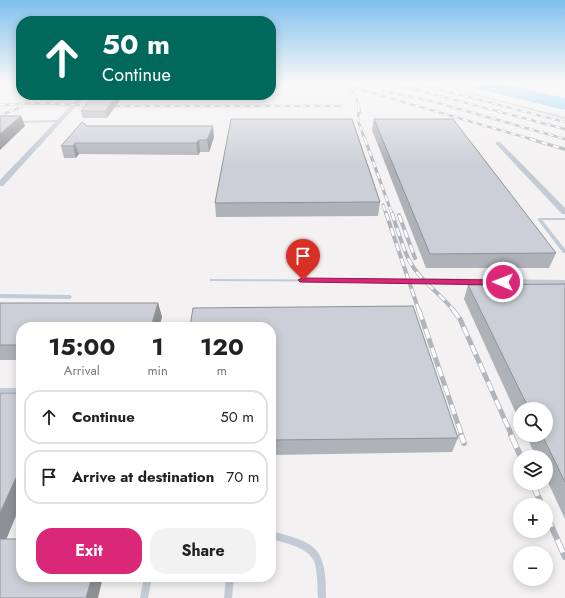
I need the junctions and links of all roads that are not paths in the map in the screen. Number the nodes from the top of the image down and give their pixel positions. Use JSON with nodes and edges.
{"nodes":[{"id":1,"x":69,"y":111,"type":"edge"},
{"id":2,"x":539,"y":111,"type":"edge"},
{"id":3,"x":565,"y":118,"type":"edge"},
{"id":4,"x":59,"y":121,"type":"junction"},
{"id":5,"x":15,"y":122,"type":"edge"},
{"id":6,"x":498,"y":143,"type":"dead end"},
{"id":7,"x":0,"y":184,"type":"edge"},
{"id":8,"x":565,"y":212,"type":"edge"},
{"id":9,"x":565,"y":218,"type":"edge"},
{"id":10,"x":565,"y":252,"type":"edge"},
{"id":11,"x":212,"y":280,"type":"dead end"},
{"id":12,"x":426,"y":281,"type":"joint"},
{"id":13,"x":565,"y":283,"type":"edge"},
{"id":14,"x":0,"y":296,"type":"edge"},
{"id":15,"x":70,"y":296,"type":"dead end"},
{"id":16,"x":0,"y":390,"type":"edge"},
{"id":17,"x":16,"y":390,"type":"edge"},
{"id":18,"x":276,"y":536,"type":"edge"},
{"id":19,"x":147,"y":582,"type":"edge"},
{"id":20,"x":230,"y":582,"type":"edge"},
{"id":21,"x":144,"y":598,"type":"edge"},
{"id":22,"x":228,"y":598,"type":"edge"},
{"id":23,"x":322,"y":598,"type":"edge"}],
"edges":[{"from":1,"to":4,"type":"street"},
{"from":2,"to":3,"type":"lane"},
{"from":4,"to":5,"type":"lane"},
{"from":4,"to":7,"type":"street"},
{"from":6,"to":8,"type":"street"},
{"from":9,"to":10,"type":"lane"},
{"from":11,"to":12,"type":"lane"},
{"from":12,"to":13,"type":"street"},
{"from":14,"to":15,"type":"lane"},
{"from":16,"to":17,"type":"lane"},
{"from":18,"to":23,"type":"lane"},
{"from":19,"to":21,"type":"lane"},
{"from":20,"to":22,"type":"lane"}]}
